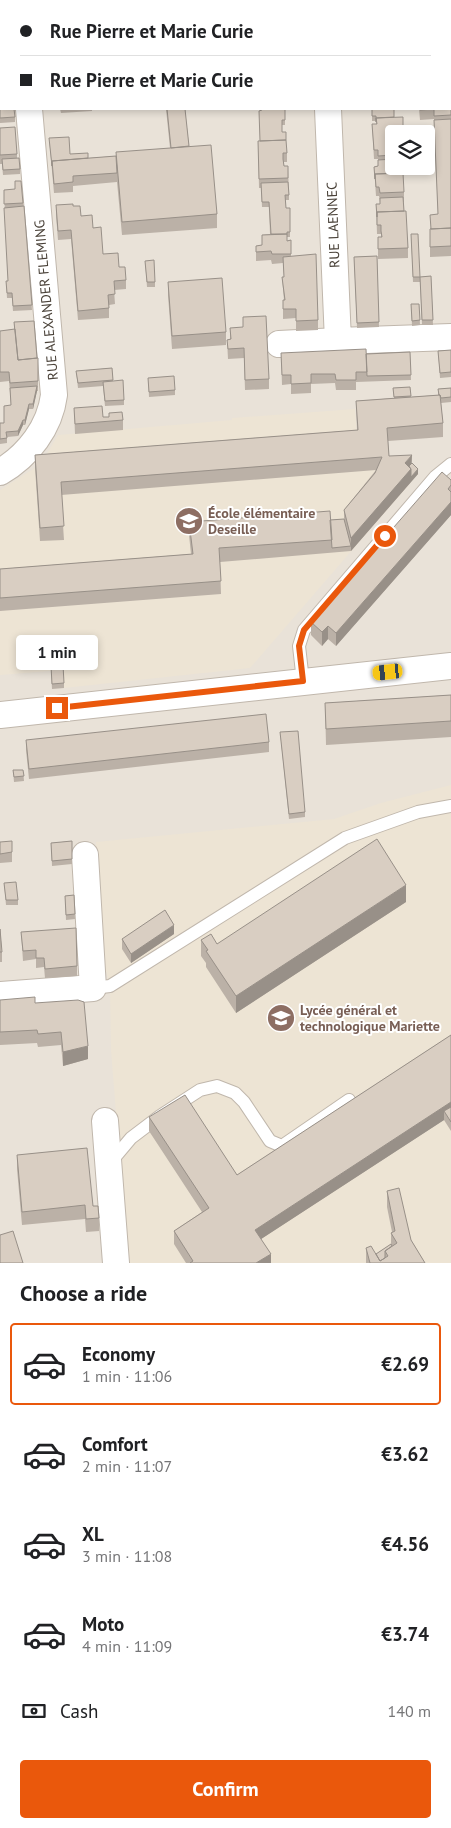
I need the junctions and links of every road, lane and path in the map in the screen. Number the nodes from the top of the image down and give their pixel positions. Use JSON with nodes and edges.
{"nodes":[{"id":1,"x":29,"y":110,"type":"edge"},
{"id":2,"x":328,"y":110,"type":"edge"},
{"id":3,"x":451,"y":337,"type":"edge"},
{"id":4,"x":338,"y":341,"type":"junction"},
{"id":5,"x":279,"y":344,"type":"dead end"},
{"id":6,"x":451,"y":464,"type":"edge"},
{"id":7,"x":0,"y":472,"type":"edge"},
{"id":8,"x":451,"y":666,"type":"edge"},
{"id":9,"x":303,"y":681,"type":"junction"},
{"id":10,"x":0,"y":715,"type":"edge"},
{"id":11,"x":451,"y":806,"type":"edge"},
{"id":12,"x":85,"y":855,"type":"dead end"},
{"id":13,"x":93,"y":988,"type":"junction"},
{"id":14,"x":0,"y":995,"type":"edge"},
{"id":15,"x":350,"y":1100,"type":"edge"},
{"id":16,"x":105,"y":1121,"type":"dead end"},
{"id":17,"x":108,"y":1165,"type":"junction"},
{"id":18,"x":116,"y":1263,"type":"edge"}],
"edges":[{"from":1,"to":7,"type":"street","name":"RUE ALEXANDER FLEMING"},
{"from":2,"to":4,"type":"street","name":"RUE LAENNEC"},
{"from":3,"to":4,"type":"street"},
{"from":4,"to":5,"type":"street"},
{"from":6,"to":9,"type":"lane"},
{"from":8,"to":9,"type":"street"},
{"from":9,"to":10,"type":"street"},
{"from":11,"to":13,"type":"lane"},
{"from":12,"to":13,"type":"street"},
{"from":13,"to":14,"type":"street"},
{"from":15,"to":17,"type":"lane"},
{"from":16,"to":17,"type":"street"},
{"from":17,"to":18,"type":"street"}]}
